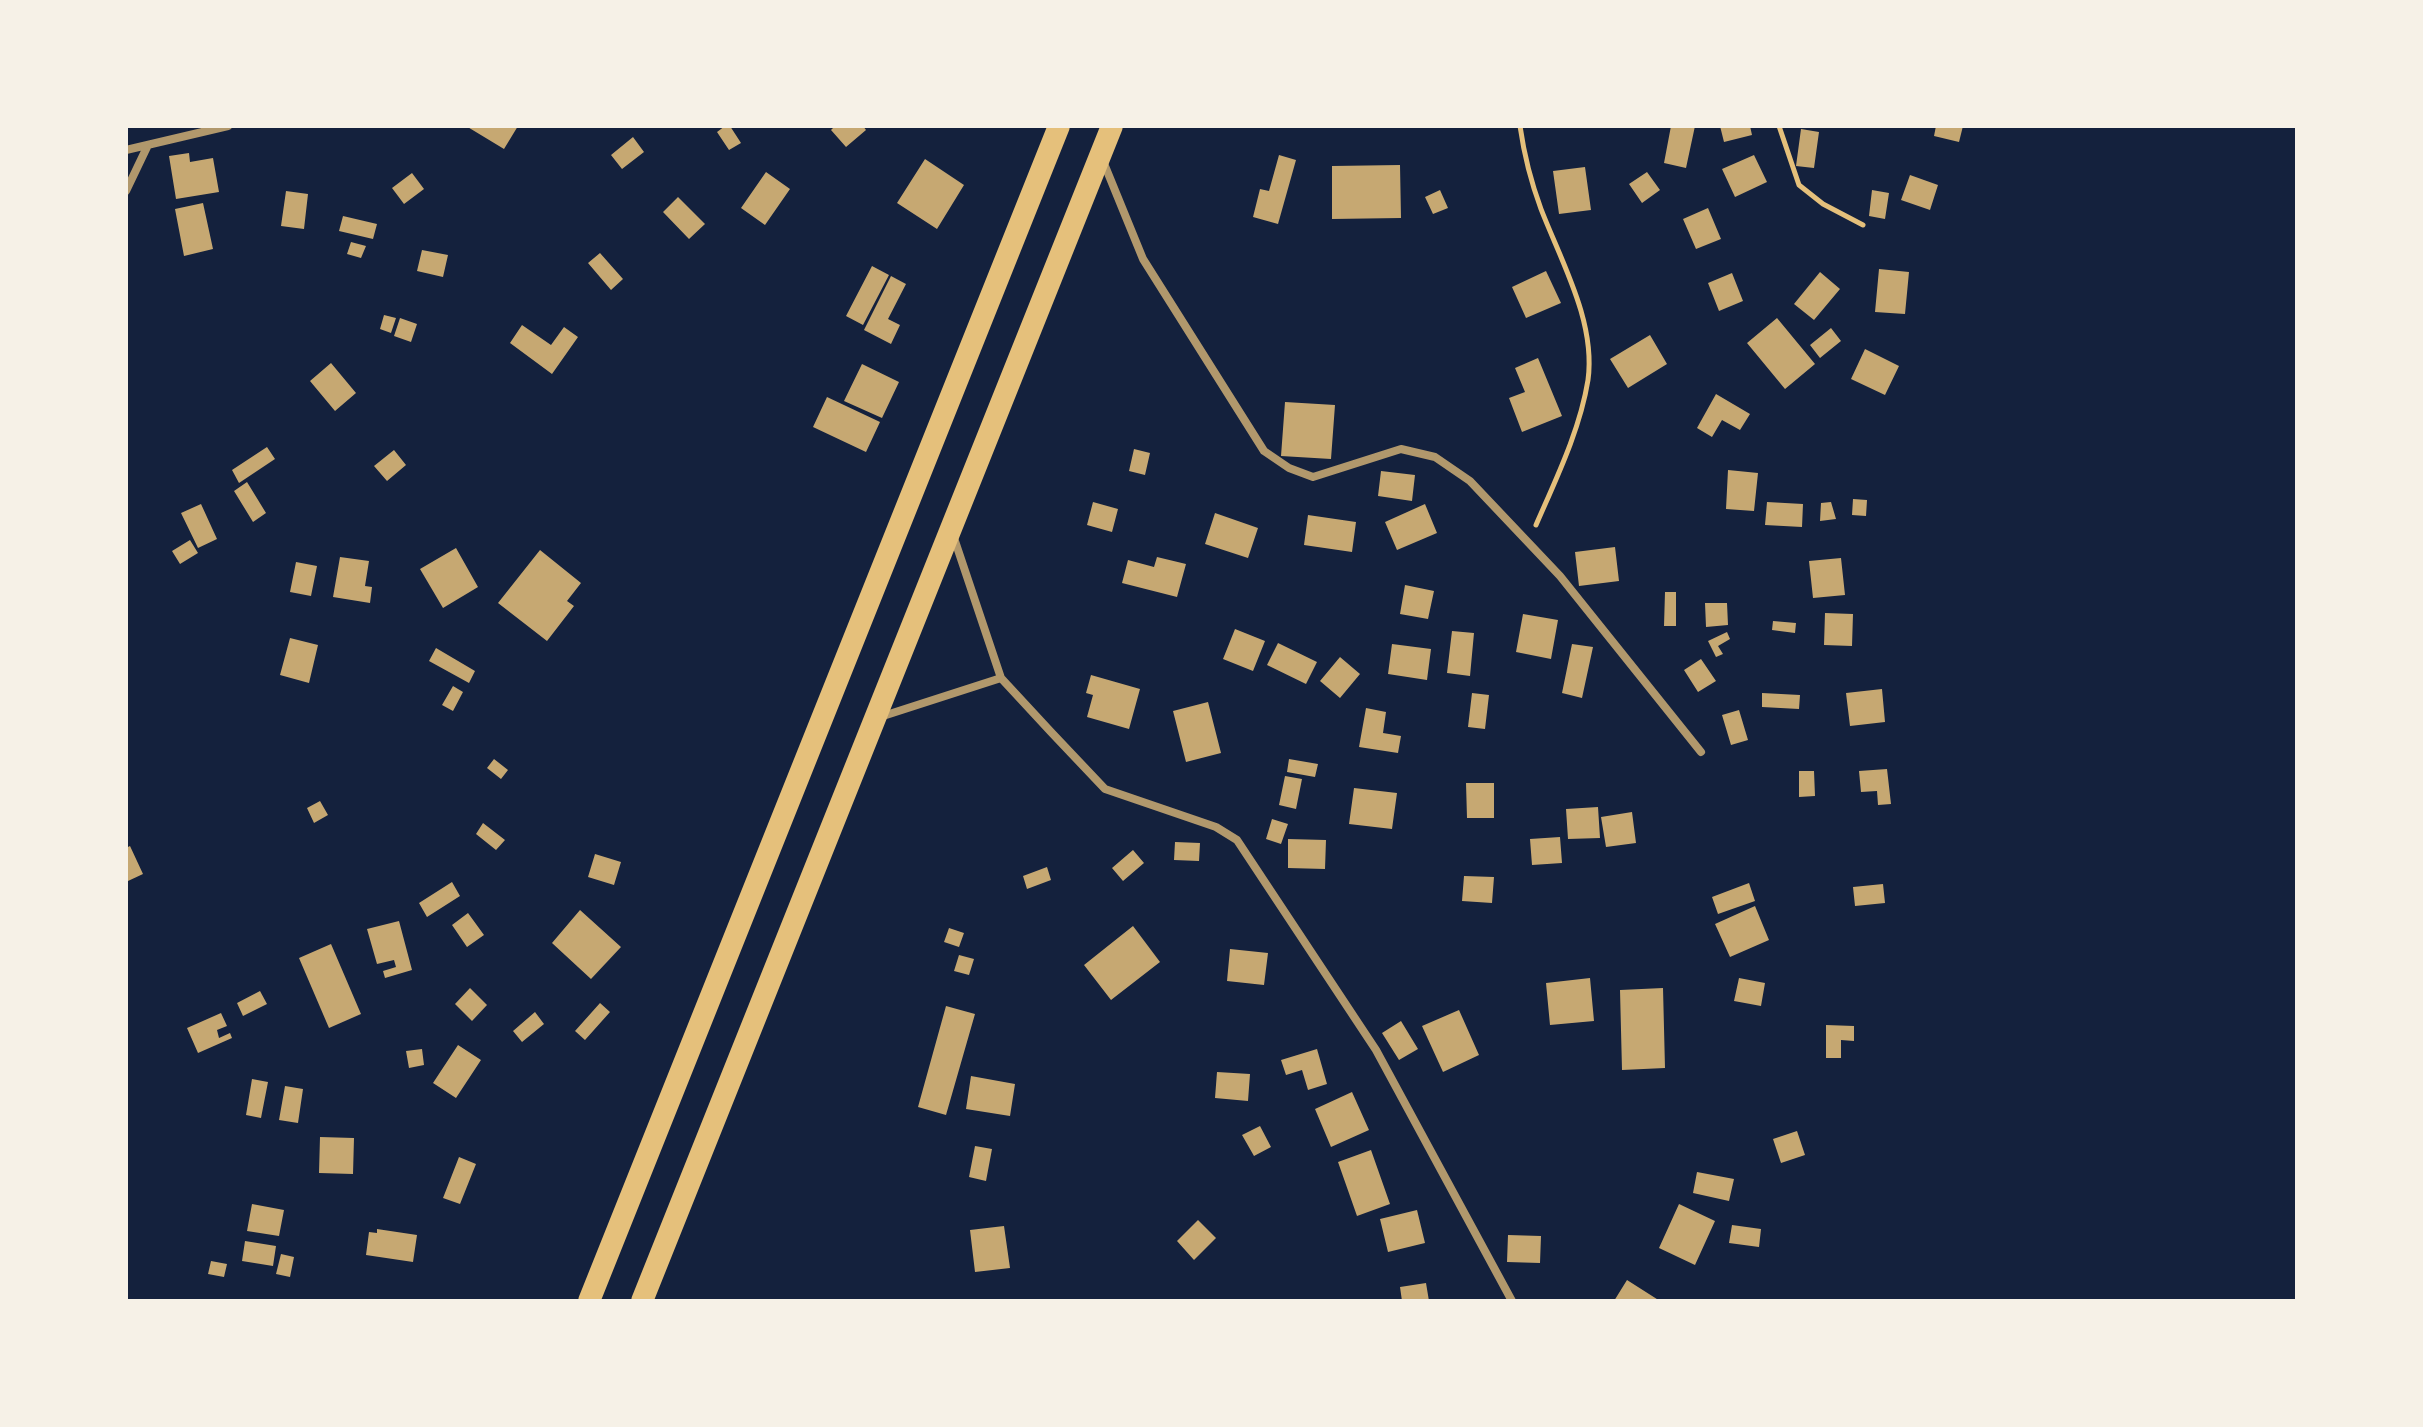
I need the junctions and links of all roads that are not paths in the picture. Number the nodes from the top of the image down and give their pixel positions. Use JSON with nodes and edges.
{"nodes":[{"id":1,"x":228,"y":126,"type":"edge"},
{"id":2,"x":1059,"y":126,"type":"edge"},
{"id":3,"x":1112,"y":126,"type":"edge"},
{"id":4,"x":148,"y":145,"type":"junction"},
{"id":5,"x":126,"y":150,"type":"edge"},
{"id":6,"x":1101,"y":156,"type":"junction"},
{"id":7,"x":126,"y":191,"type":"edge"},
{"id":8,"x":950,"y":526,"type":"junction"},
{"id":9,"x":1001,"y":678,"type":"junction"},
{"id":10,"x":876,"y":718,"type":"junction"},
{"id":11,"x":1701,"y":752,"type":"dead end"},
{"id":12,"x":589,"y":1301,"type":"edge"},
{"id":13,"x":642,"y":1301,"type":"edge"},
{"id":14,"x":1512,"y":1301,"type":"edge"}],
"edges":[{"from":1,"to":4,"type":"street"},
{"from":2,"to":12,"type":"highway"},
{"from":3,"to":6,"type":"highway"},
{"from":4,"to":5,"type":"street"},
{"from":4,"to":7,"type":"street"},
{"from":6,"to":8,"type":"highway"},
{"from":6,"to":11,"type":"street"},
{"from":8,"to":9,"type":"street"},
{"from":8,"to":10,"type":"highway"},
{"from":9,"to":10,"type":"street"},
{"from":9,"to":14,"type":"street"},
{"from":10,"to":13,"type":"highway"}]}
